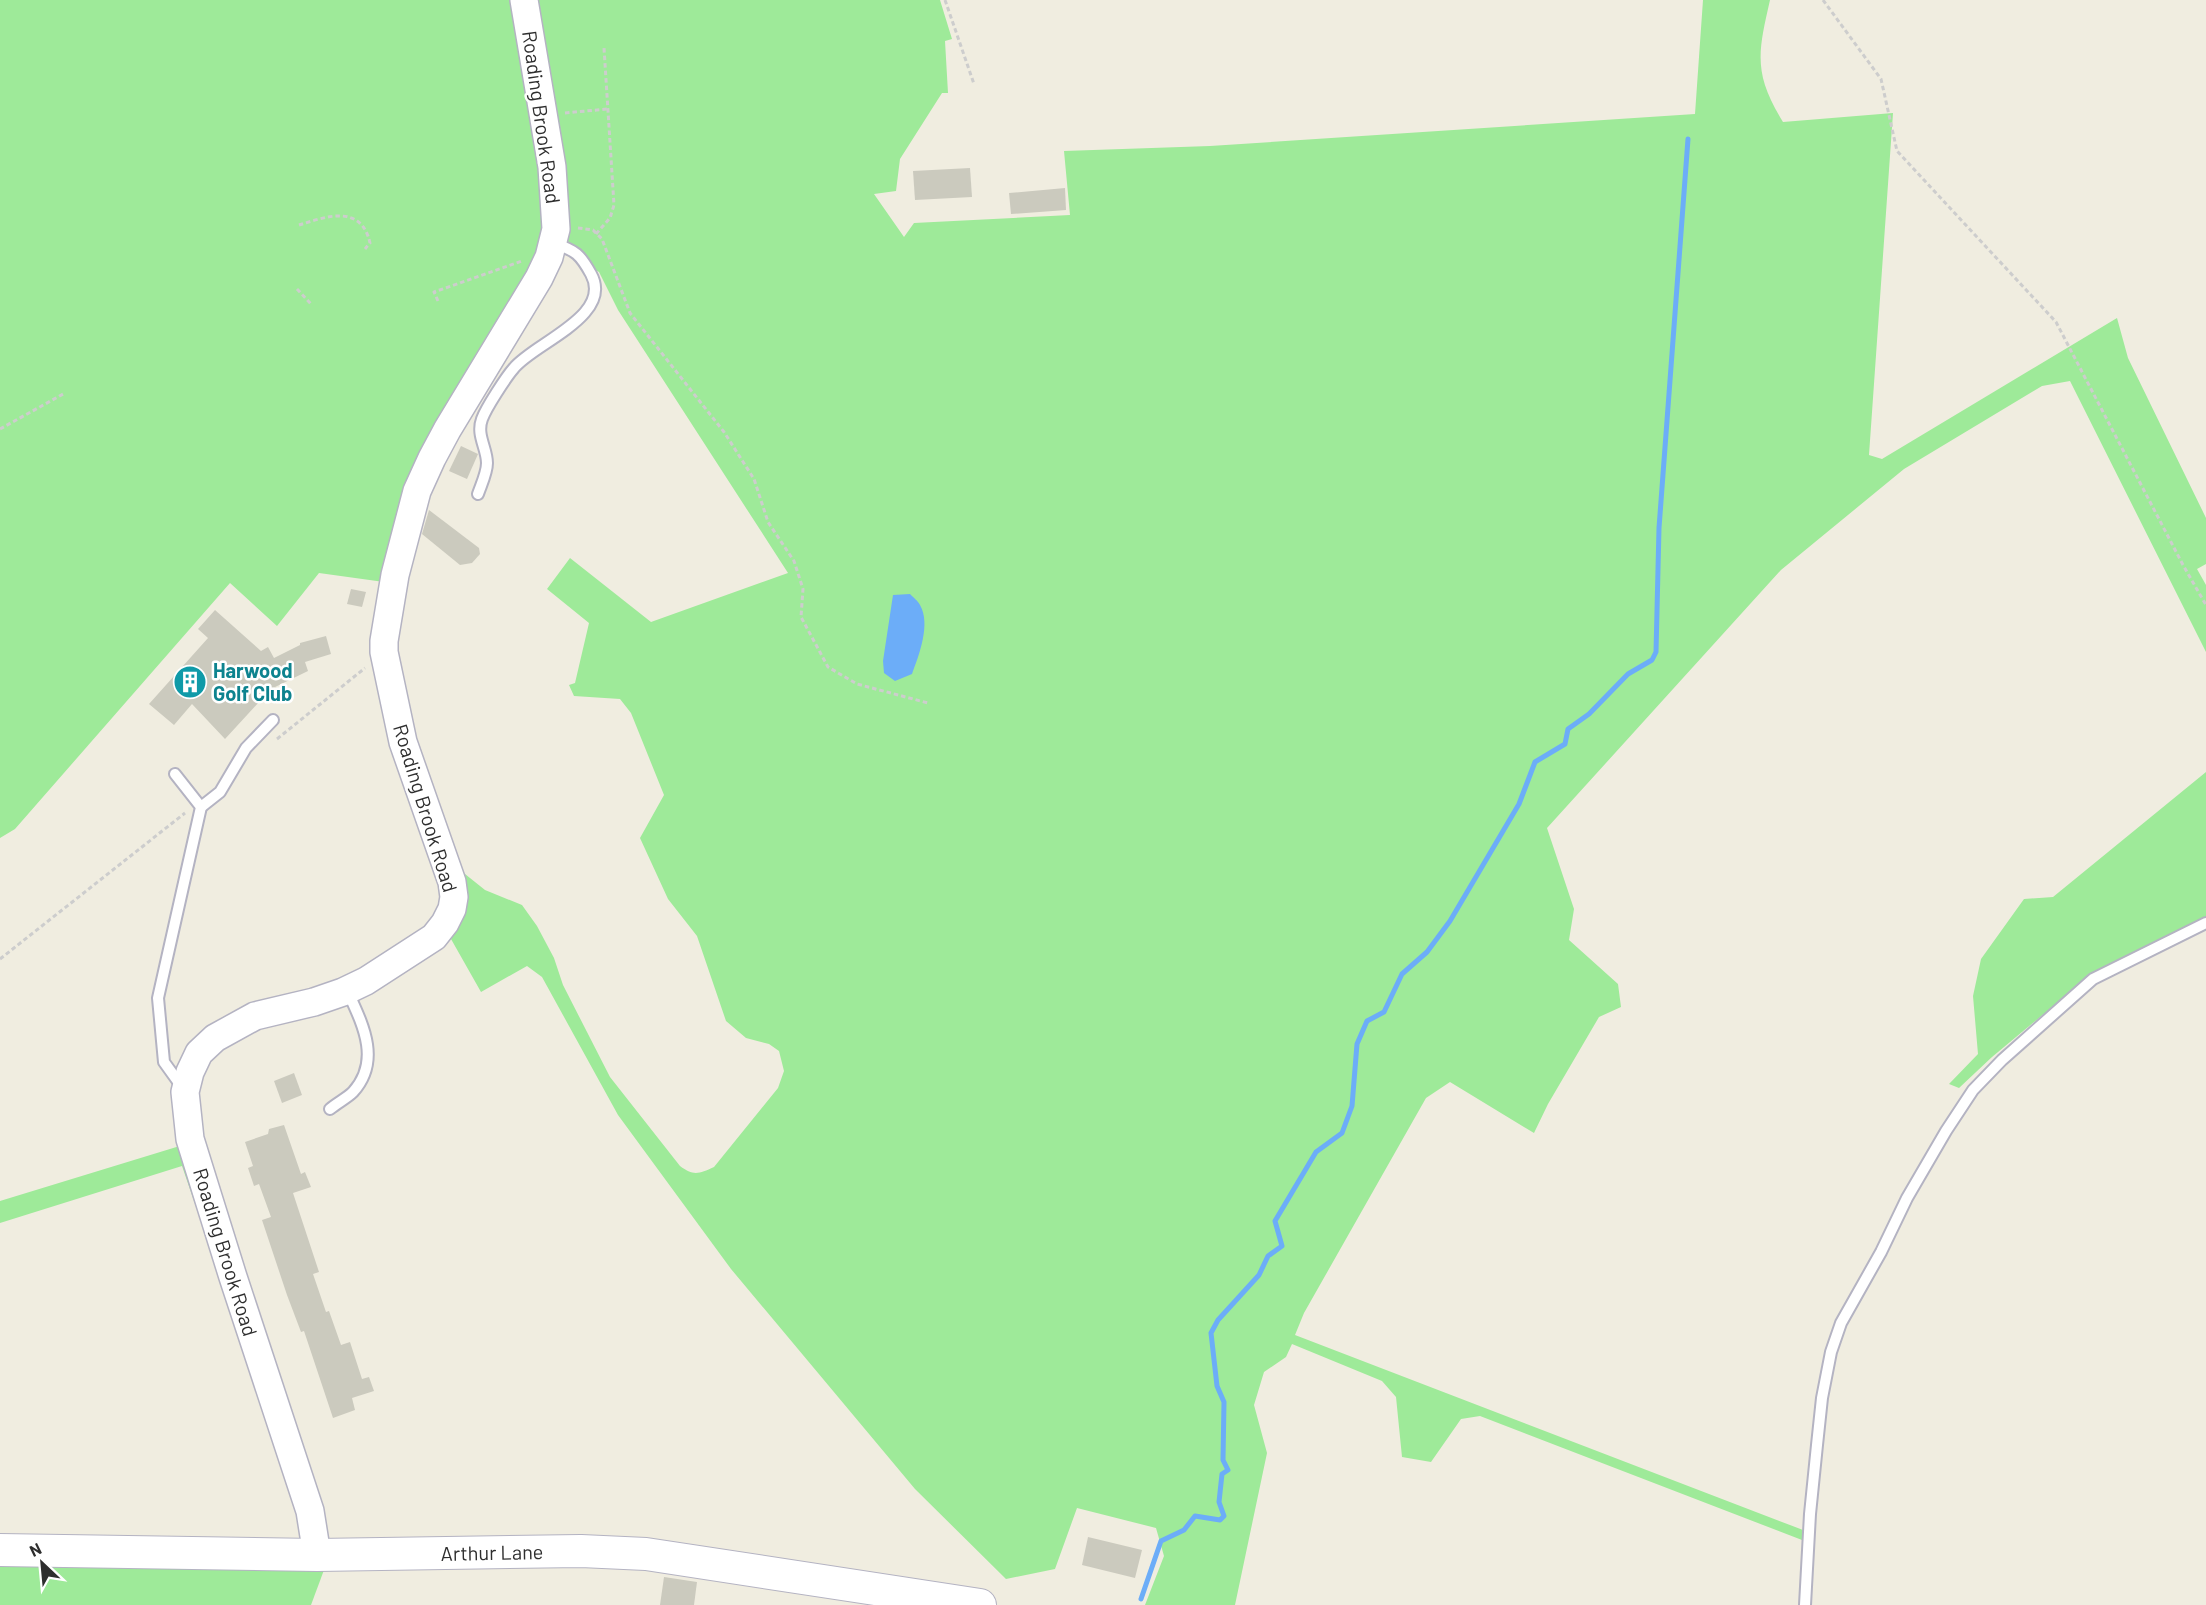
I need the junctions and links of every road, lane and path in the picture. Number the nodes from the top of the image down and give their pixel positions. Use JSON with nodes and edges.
{"nodes":[{"id":1,"x":524,"y":0,"type":"edge"},
{"id":2,"x":945,"y":0,"type":"edge"},
{"id":3,"x":1823,"y":0,"type":"edge"},
{"id":4,"x":604,"y":48,"type":"dead end"},
{"id":5,"x":974,"y":84,"type":"dead end"},
{"id":6,"x":608,"y":109,"type":"junction"},
{"id":7,"x":545,"y":114,"type":"junction"},
{"id":8,"x":299,"y":225,"type":"dead end"},
{"id":9,"x":596,"y":234,"type":"junction"},
{"id":10,"x":555,"y":236,"type":"junction"},
{"id":11,"x":365,"y":249,"type":"dead end"},
{"id":12,"x":529,"y":259,"type":"dead end"},
{"id":13,"x":297,"y":289,"type":"dead end"},
{"id":14,"x":438,"y":302,"type":"dead end"},
{"id":15,"x":311,"y":304,"type":"dead end"},
{"id":16,"x":65,"y":393,"type":"dead end"},
{"id":17,"x":0,"y":429,"type":"edge"},
{"id":18,"x":478,"y":494,"type":"dead end"},
{"id":19,"x":2206,"y":605,"type":"edge"},
{"id":20,"x":384,"y":651,"type":"junction"},
{"id":21,"x":928,"y":703,"type":"dead end"},
{"id":22,"x":273,"y":720,"type":"dead end"},
{"id":23,"x":274,"y":741,"type":"dead end"},
{"id":24,"x":175,"y":774,"type":"dead end"},
{"id":25,"x":200,"y":805,"type":"junction"},
{"id":26,"x":2206,"y":923,"type":"edge"},
{"id":27,"x":0,"y":959,"type":"edge"},
{"id":28,"x":347,"y":990,"type":"junction"},
{"id":29,"x":185,"y":1092,"type":"junction"},
{"id":30,"x":330,"y":1108,"type":"dead end"},
{"id":31,"x":0,"y":1550,"type":"edge"},
{"id":32,"x":317,"y":1555,"type":"junction"},
{"id":33,"x":980,"y":1605,"type":"edge"},
{"id":34,"x":1805,"y":1605,"type":"edge"}],
"edges":[{"from":1,"to":7,"type":"street","name":"Roading Brook Road"},
{"from":2,"to":5,"type":"path"},
{"from":3,"to":19,"type":"path"},
{"from":4,"to":6,"type":"path"},
{"from":6,"to":7,"type":"path"},
{"from":6,"to":9,"type":"path"},
{"from":7,"to":10,"type":"street","name":"Roading Brook Road"},
{"from":8,"to":11,"type":"path"},
{"from":9,"to":10,"type":"path"},
{"from":9,"to":21,"type":"path"},
{"from":10,"to":18,"type":"lane"},
{"from":10,"to":20,"type":"street","name":"Roading Brook Road"},
{"from":12,"to":14,"type":"path"},
{"from":13,"to":15,"type":"path"},
{"from":16,"to":17,"type":"path"},
{"from":20,"to":23,"type":"path"},
{"from":20,"to":28,"type":"street","name":"Roading Brook Road"},
{"from":22,"to":25,"type":"lane"},
{"from":24,"to":25,"type":"lane"},
{"from":25,"to":27,"type":"path"},
{"from":25,"to":29,"type":"lane"},
{"from":26,"to":34,"type":"lane"},
{"from":28,"to":29,"type":"street","name":"Roading Brook Road"},
{"from":28,"to":30,"type":"lane"},
{"from":29,"to":32,"type":"street","name":"Roading Brook Road"},
{"from":31,"to":32,"type":"main road","name":"Arthur Lane"},
{"from":32,"to":33,"type":"main road","name":"Arthur Lane"}]}
